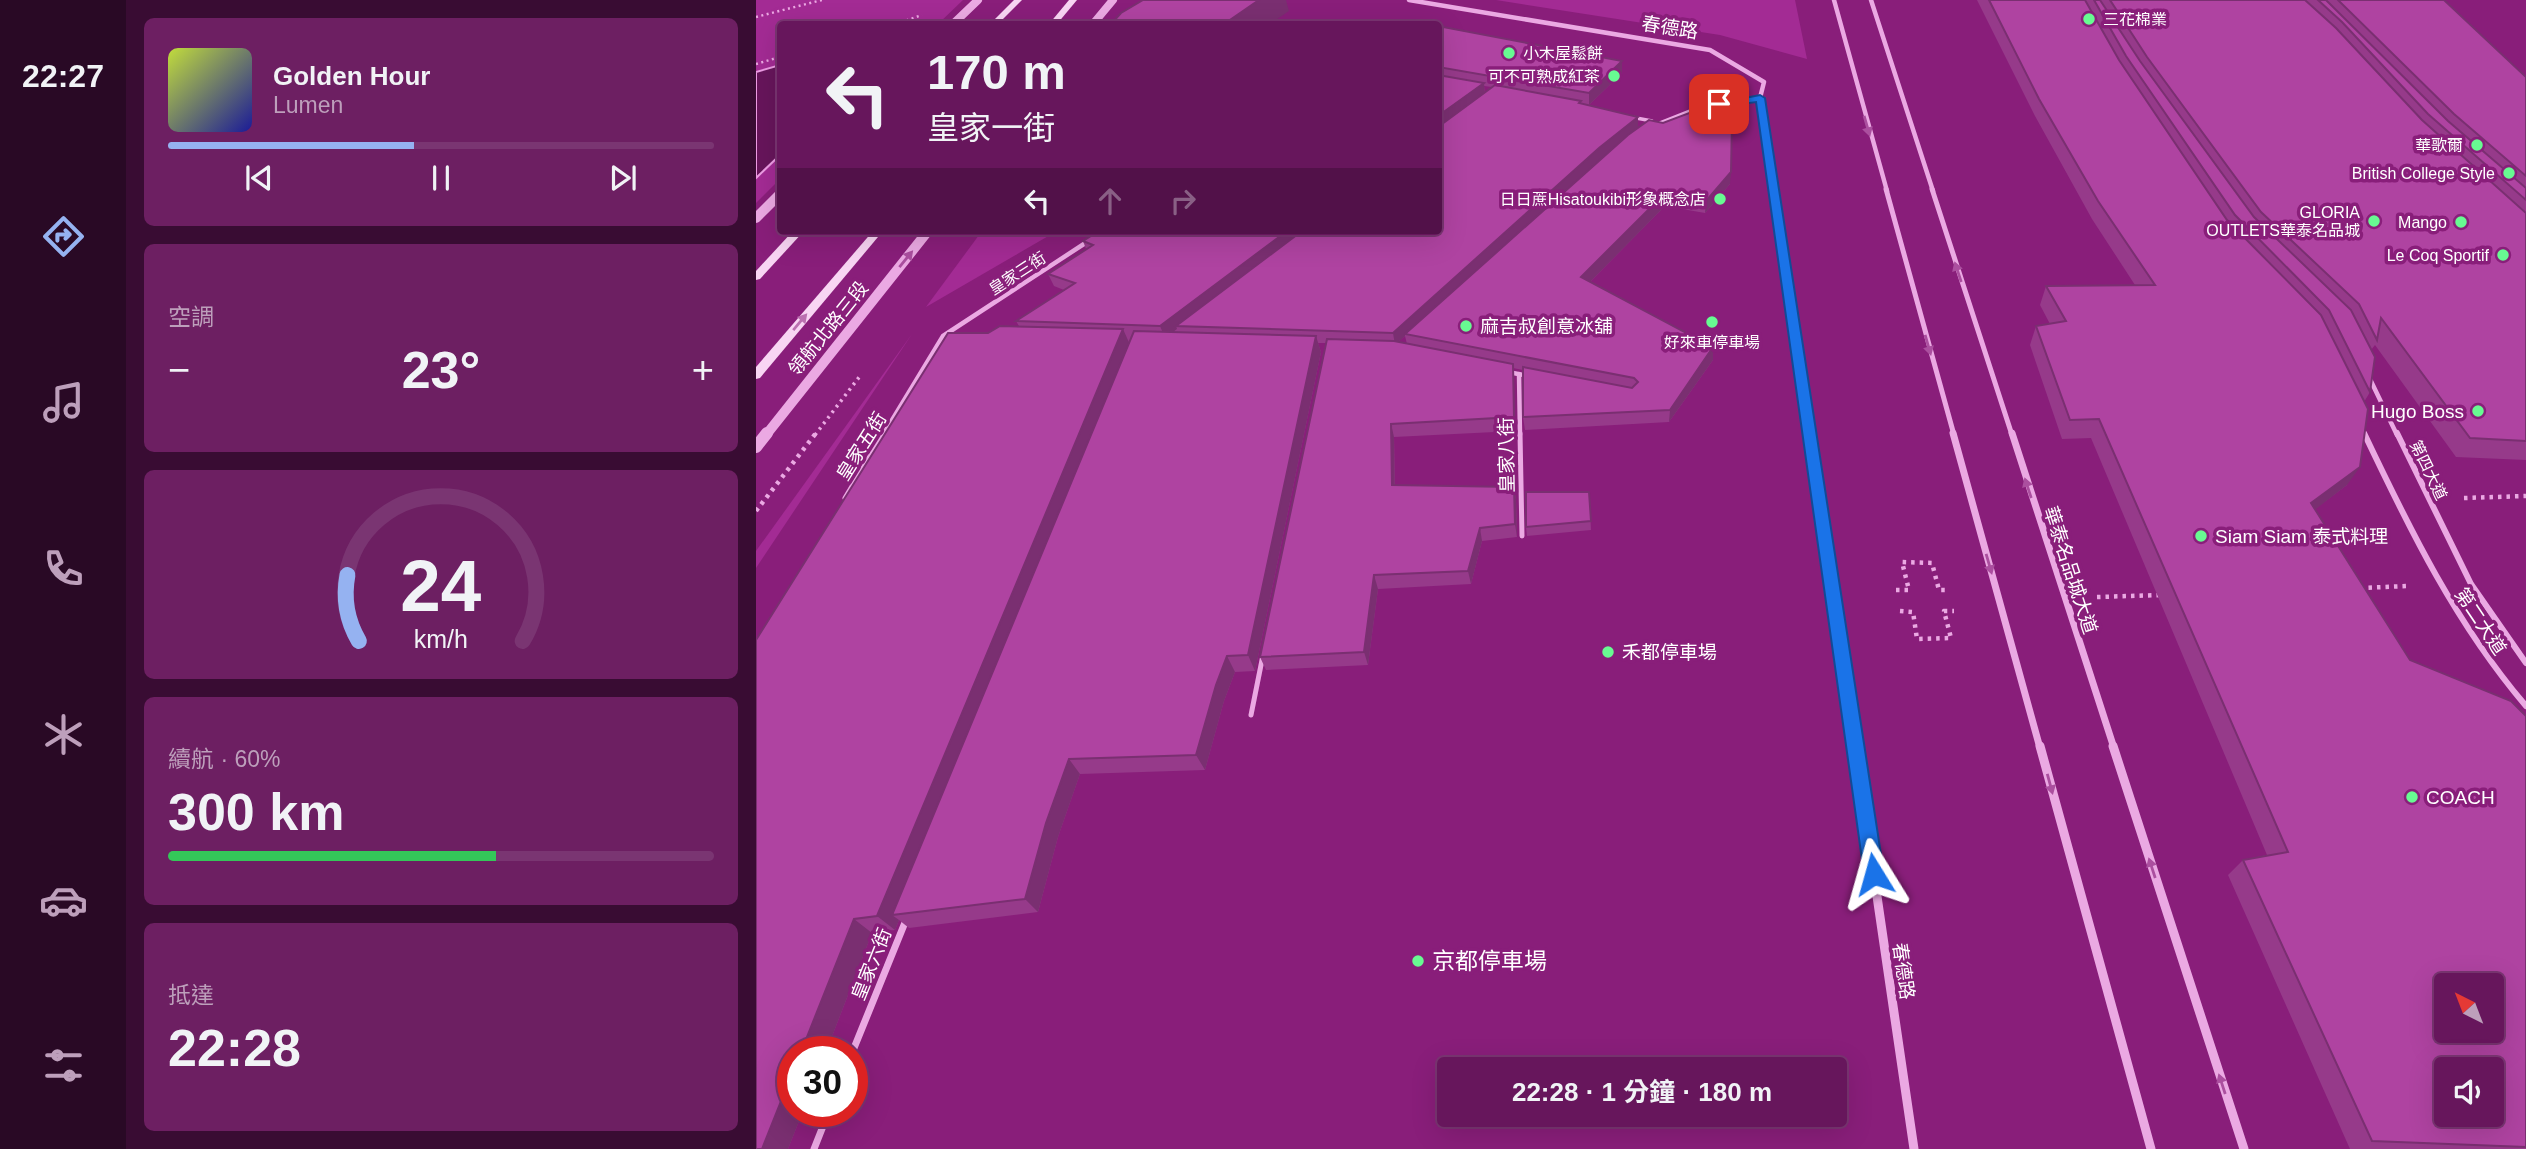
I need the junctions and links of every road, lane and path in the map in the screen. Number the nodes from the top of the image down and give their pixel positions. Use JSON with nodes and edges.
{"nodes":[{"id":1,"x":822,"y":0,"type":"edge"},
{"id":2,"x":978,"y":0,"type":"edge"},
{"id":3,"x":1018,"y":0,"type":"edge"},
{"id":4,"x":1073,"y":0,"type":"edge"},
{"id":5,"x":1113,"y":0,"type":"edge"},
{"id":6,"x":1409,"y":0,"type":"edge"},
{"id":7,"x":1834,"y":0,"type":"edge"},
{"id":8,"x":1871,"y":0,"type":"edge"},
{"id":9,"x":756,"y":17,"type":"edge"},
{"id":10,"x":956,"y":21,"type":"edge"},
{"id":11,"x":998,"y":21,"type":"edge"},
{"id":12,"x":1056,"y":21,"type":"edge"},
{"id":13,"x":1096,"y":21,"type":"edge"},
{"id":14,"x":777,"y":58,"type":"edge"},
{"id":15,"x":756,"y":64,"type":"edge"},
{"id":16,"x":1760,"y":98,"type":"junction"},
{"id":17,"x":1631,"y":117,"type":"edge"},
{"id":18,"x":1658,"y":122,"type":"junction"},
{"id":19,"x":1649,"y":129,"type":"edge"},
{"id":20,"x":777,"y":197,"type":"edge"},
{"id":21,"x":756,"y":218,"type":"edge"},
{"id":22,"x":795,"y":235,"type":"edge"},
{"id":23,"x":875,"y":235,"type":"edge"},
{"id":24,"x":925,"y":235,"type":"edge"},
{"id":25,"x":1093,"y":239,"type":"edge"},
{"id":26,"x":756,"y":277,"type":"edge"},
{"id":27,"x":943,"y":335,"type":"junction"},
{"id":28,"x":957,"y":336,"type":"edge"},
{"id":29,"x":863,"y":372,"type":"dead end"},
{"id":30,"x":1505,"y":372,"type":"edge"},
{"id":31,"x":756,"y":374,"type":"edge"},
{"id":32,"x":1519,"y":374,"type":"junction"},
{"id":33,"x":2368,"y":375,"type":"edge"},
{"id":34,"x":1532,"y":377,"type":"edge"},
{"id":35,"x":2361,"y":427,"type":"edge"},
{"id":36,"x":756,"y":447,"type":"edge"},
{"id":37,"x":843,"y":500,"type":"edge"},
{"id":38,"x":756,"y":511,"type":"edge"},
{"id":39,"x":1522,"y":536,"type":"dead end"},
{"id":40,"x":2437,"y":584,"type":"junction"},
{"id":41,"x":2471,"y":584,"type":"joint"},
{"id":42,"x":2355,"y":588,"type":"edge"},
{"id":43,"x":1896,"y":590,"type":"dead end"},
{"id":44,"x":1950,"y":590,"type":"dead end"},
{"id":45,"x":2175,"y":594,"type":"edge"},
{"id":46,"x":2092,"y":597,"type":"dead end"},
{"id":47,"x":1900,"y":611,"type":"dead end"},
{"id":48,"x":1954,"y":611,"type":"dead end"},
{"id":49,"x":1265,"y":647,"type":"edge"},
{"id":50,"x":2526,"y":663,"type":"edge"},
{"id":51,"x":2526,"y":706,"type":"edge"},
{"id":52,"x":1251,"y":715,"type":"dead end"},
{"id":53,"x":909,"y":911,"type":"edge"},
{"id":54,"x":859,"y":1036,"type":"edge"},
{"id":55,"x":823,"y":1127,"type":"edge"},
{"id":56,"x":814,"y":1149,"type":"edge"},
{"id":57,"x":1914,"y":1149,"type":"edge"},
{"id":58,"x":2151,"y":1149,"type":"edge"},
{"id":59,"x":2244,"y":1149,"type":"edge"}],
"edges":[{"from":1,"to":9,"type":"path"},
{"from":2,"to":10,"type":"street"},
{"from":3,"to":11,"type":"main road"},
{"from":4,"to":12,"type":"main road"},
{"from":5,"to":13,"type":"street"},
{"from":6,"to":16,"type":"street","name":"春德路"},
{"from":7,"to":58,"type":"street","one_way":true},
{"from":59,"to":8,"type":"street","name":"華泰名品城大道","one_way":true},
{"from":14,"to":15,"type":"path"},
{"from":16,"to":18,"type":"lane"},
{"from":16,"to":57,"type":"street","name":"春德路"},
{"from":17,"to":18,"type":"lane"},
{"from":18,"to":19,"type":"lane"},
{"from":20,"to":21,"type":"street"},
{"from":22,"to":26,"type":"main road"},
{"from":31,"to":23,"type":"main road","name":"領航北路三段","one_way":true},
{"from":36,"to":24,"type":"street","name":"領航北路三段","one_way":true},
{"from":25,"to":27,"type":"lane","name":"皇家三街"},
{"from":27,"to":28,"type":"lane"},
{"from":27,"to":37,"type":"lane","name":"皇家五街"},
{"from":29,"to":38,"type":"path"},
{"from":30,"to":32,"type":"lane"},
{"from":32,"to":34,"type":"lane"},
{"from":32,"to":39,"type":"lane","name":"皇家八街"},
{"from":33,"to":41,"type":"street","name":"第四大道"},
{"from":35,"to":40,"type":"street"},
{"from":40,"to":42,"type":"path"},
{"from":40,"to":51,"type":"street","name":"第二大道"},
{"from":41,"to":50,"type":"street","name":"第二大道"},
{"from":43,"to":44,"type":"path"},
{"from":45,"to":46,"type":"path"},
{"from":47,"to":48,"type":"path"},
{"from":49,"to":52,"type":"lane"},
{"from":53,"to":54,"type":"lane","name":"皇家六街"},
{"from":55,"to":56,"type":"lane"}]}
